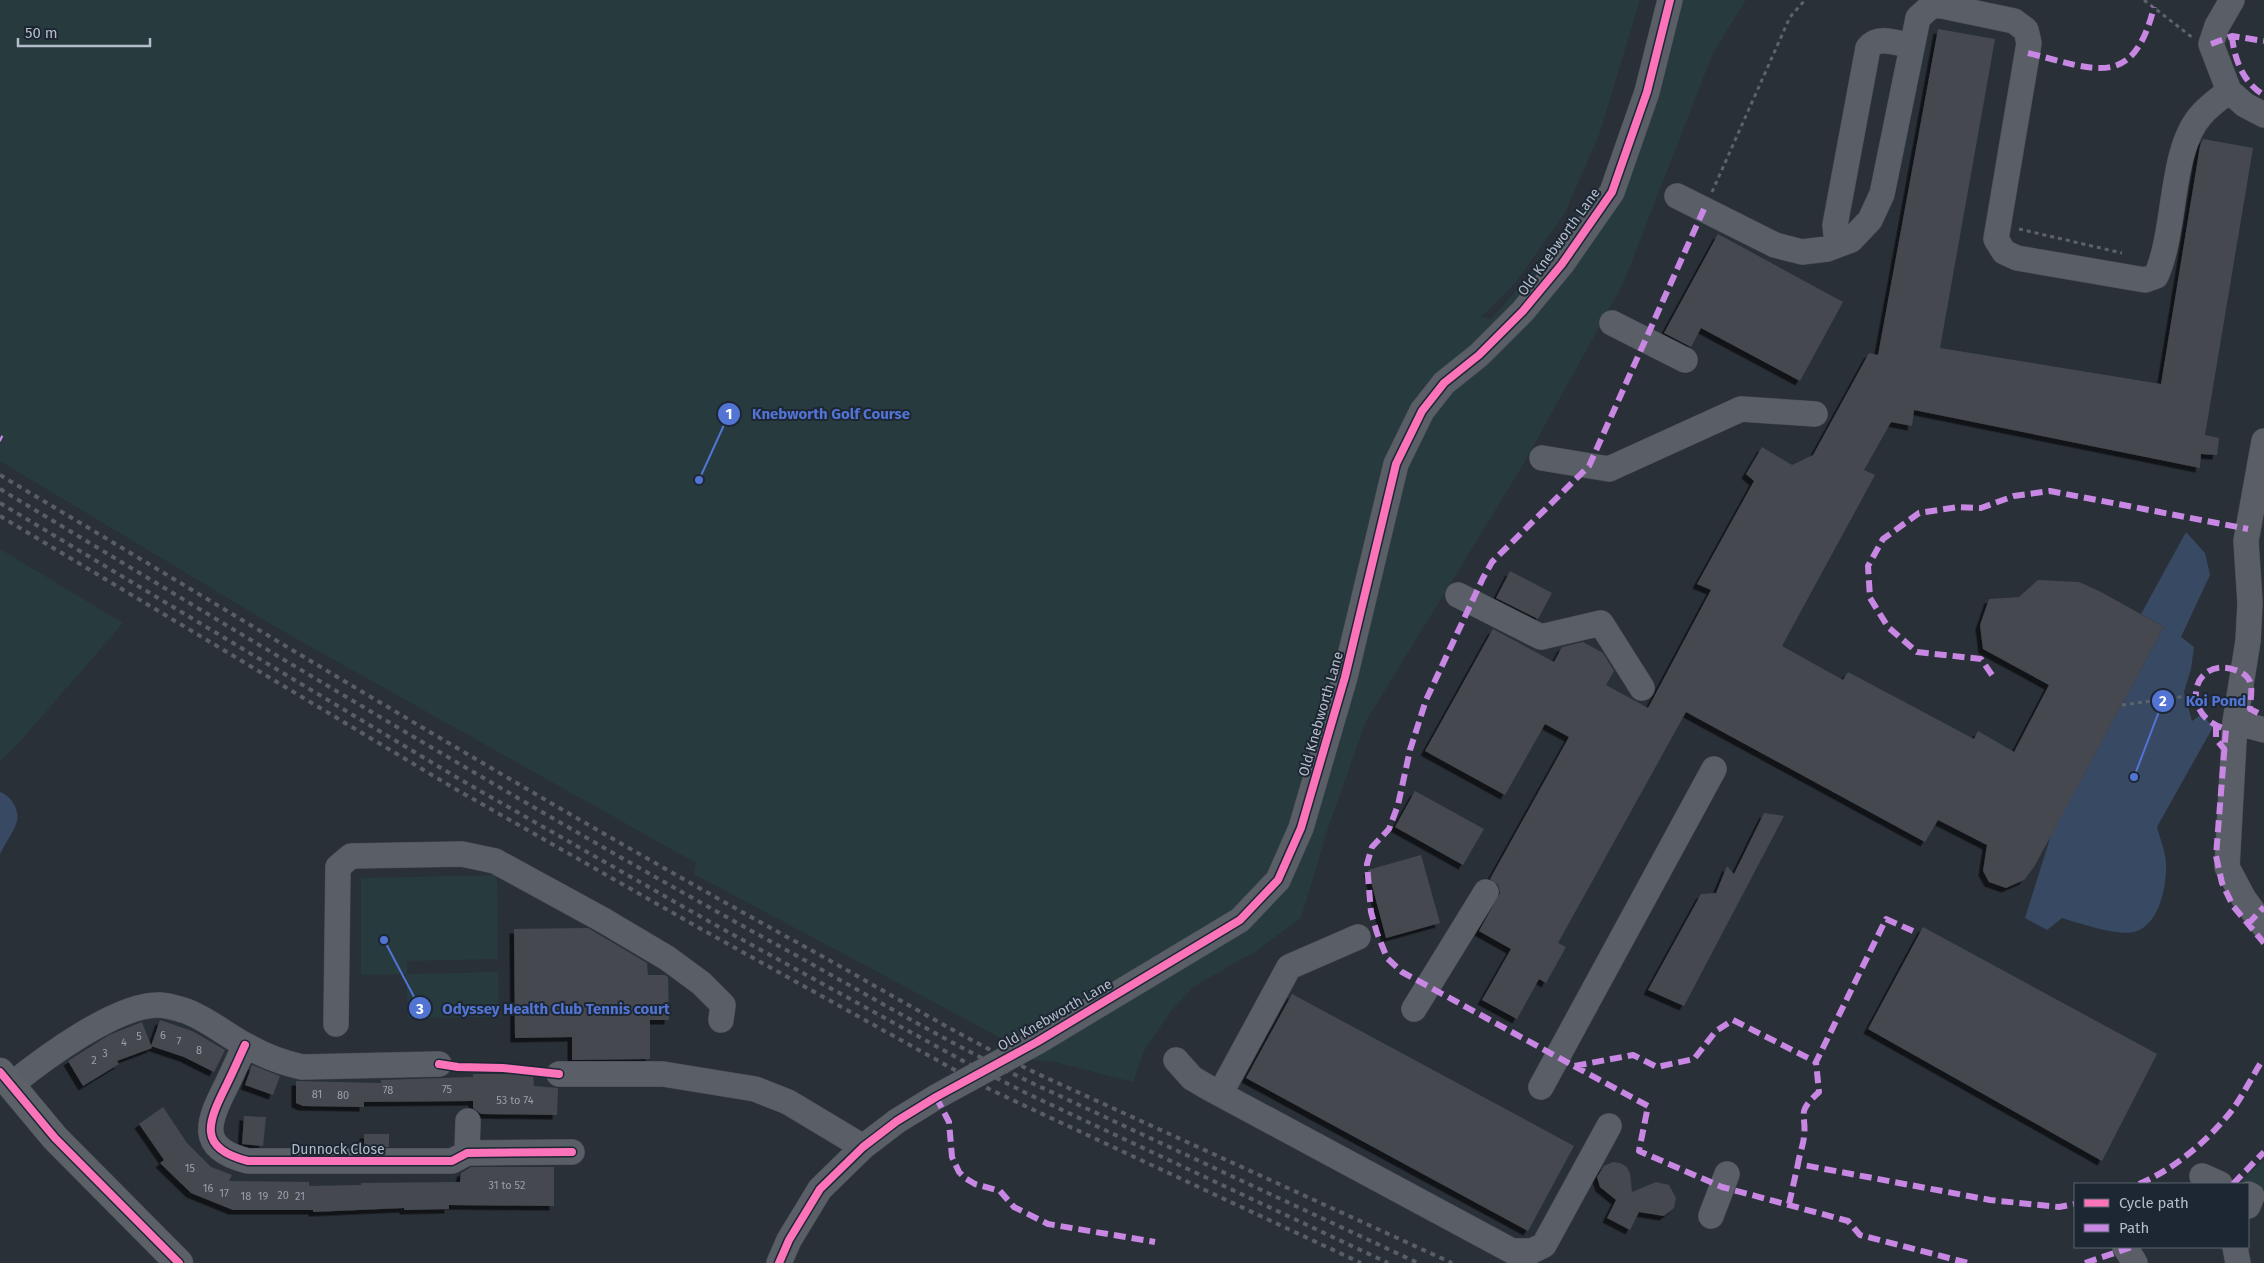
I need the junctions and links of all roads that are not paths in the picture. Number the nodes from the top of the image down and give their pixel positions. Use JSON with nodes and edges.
{"nodes":[{"id":1,"x":1670,"y":0,"type":"edge"},
{"id":2,"x":2232,"y":0,"type":"edge"},
{"id":3,"x":1932,"y":2,"type":"edge"},
{"id":4,"x":1911,"y":46,"type":"junction"},
{"id":5,"x":2229,"y":91,"type":"junction"},
{"id":6,"x":2264,"y":115,"type":"edge"},
{"id":7,"x":1677,"y":196,"type":"dead end"},
{"id":8,"x":1837,"y":245,"type":"junction"},
{"id":9,"x":1612,"y":323,"type":"dead end"},
{"id":10,"x":1685,"y":360,"type":"dead end"},
{"id":11,"x":1814,"y":414,"type":"dead end"},
{"id":12,"x":2264,"y":441,"type":"edge"},
{"id":13,"x":1542,"y":458,"type":"dead end"},
{"id":14,"x":1458,"y":595,"type":"dead end"},
{"id":15,"x":1642,"y":688,"type":"dead end"},
{"id":16,"x":2235,"y":722,"type":"junction"},
{"id":17,"x":2264,"y":730,"type":"edge"},
{"id":18,"x":1714,"y":769,"type":"dead end"},
{"id":19,"x":1486,"y":892,"type":"dead end"},
{"id":20,"x":2264,"y":926,"type":"edge"},
{"id":21,"x":1358,"y":937,"type":"dead end"},
{"id":22,"x":1414,"y":1009,"type":"dead end"},
{"id":23,"x":721,"y":1020,"type":"dead end"},
{"id":24,"x":336,"y":1024,"type":"dead end"},
{"id":25,"x":245,"y":1045,"type":"junction"},
{"id":26,"x":1176,"y":1060,"type":"dead end"},
{"id":27,"x":439,"y":1064,"type":"dead end"},
{"id":28,"x":559,"y":1074,"type":"dead end"},
{"id":29,"x":3,"y":1077,"type":"edge"},
{"id":30,"x":1542,"y":1087,"type":"dead end"},
{"id":31,"x":1220,"y":1094,"type":"junction"},
{"id":32,"x":468,"y":1121,"type":"dead end"},
{"id":33,"x":1609,"y":1126,"type":"dead end"},
{"id":34,"x":862,"y":1147,"type":"junction"},
{"id":35,"x":572,"y":1152,"type":"dead end"},
{"id":36,"x":467,"y":1153,"type":"junction"},
{"id":37,"x":1727,"y":1174,"type":"dead end"},
{"id":38,"x":1711,"y":1216,"type":"dead end"},
{"id":39,"x":2126,"y":1248,"type":"edge"},
{"id":40,"x":2235,"y":1248,"type":"edge"},
{"id":41,"x":174,"y":1258,"type":"edge"},
{"id":42,"x":779,"y":1263,"type":"edge"},
{"id":43,"x":2136,"y":1263,"type":"edge"},
{"id":44,"x":2238,"y":1263,"type":"edge"}],
"edges":[{"from":1,"to":34,"type":"street","name":"Old Knebworth Lane"},
{"from":2,"to":5,"type":"street"},
{"from":3,"to":4,"type":"street"},
{"from":3,"to":5,"type":"street"},
{"from":4,"to":8,"type":"street"},
{"from":4,"to":8,"type":"street"},
{"from":5,"to":6,"type":"street"},
{"from":7,"to":8,"type":"street"},
{"from":9,"to":10,"type":"street"},
{"from":11,"to":13,"type":"street"},
{"from":12,"to":16,"type":"street"},
{"from":14,"to":15,"type":"street"},
{"from":16,"to":17,"type":"street"},
{"from":16,"to":20,"type":"street"},
{"from":18,"to":30,"type":"street"},
{"from":19,"to":22,"type":"street"},
{"from":21,"to":31,"type":"street"},
{"from":23,"to":24,"type":"street"},
{"from":25,"to":27,"type":"street"},
{"from":25,"to":29,"type":"street"},
{"from":25,"to":36,"type":"street","name":"Dunnock Close"},
{"from":26,"to":31,"type":"street"},
{"from":28,"to":34,"type":"street"},
{"from":29,"to":41,"type":"main road"},
{"from":31,"to":33,"type":"street"},
{"from":32,"to":36,"type":"street"},
{"from":34,"to":42,"type":"street","name":"Old Knebworth Lane"},
{"from":35,"to":36,"type":"street","name":"Dunnock Close"},
{"from":37,"to":38,"type":"street"},
{"from":39,"to":43,"type":"street"},
{"from":40,"to":44,"type":"street"}]}
